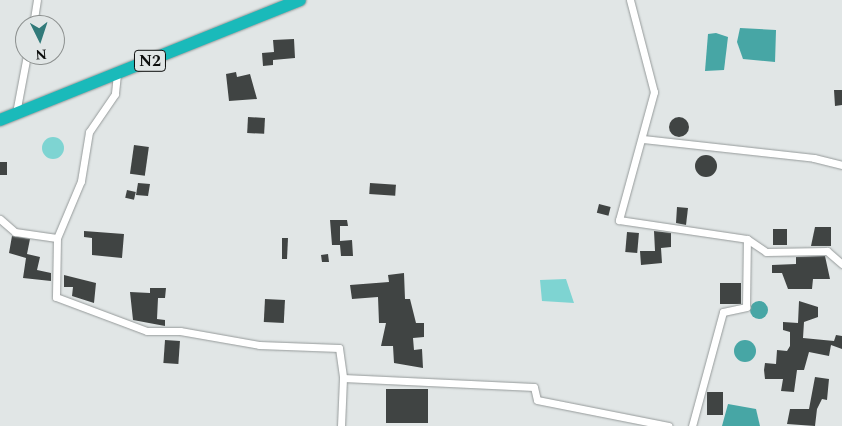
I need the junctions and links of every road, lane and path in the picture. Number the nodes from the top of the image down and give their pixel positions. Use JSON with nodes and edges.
{"nodes":[{"id":1,"x":37,"y":0,"type":"edge"},
{"id":2,"x":300,"y":0,"type":"edge"},
{"id":3,"x":630,"y":0,"type":"edge"},
{"id":4,"x":35,"y":15,"type":"edge"},
{"id":5,"x":25,"y":65,"type":"edge"},
{"id":6,"x":117,"y":74,"type":"junction"},
{"id":7,"x":16,"y":113,"type":"junction"},
{"id":8,"x":0,"y":120,"type":"edge"},
{"id":9,"x":642,"y":139,"type":"junction"},
{"id":10,"x":842,"y":165,"type":"edge"},
{"id":11,"x":0,"y":219,"type":"edge"},
{"id":12,"x":57,"y":238,"type":"junction"},
{"id":13,"x":747,"y":239,"type":"junction"},
{"id":14,"x":842,"y":264,"type":"edge"},
{"id":15,"x":343,"y":378,"type":"junction"},
{"id":16,"x":341,"y":426,"type":"edge"},
{"id":17,"x":668,"y":426,"type":"edge"},
{"id":18,"x":692,"y":426,"type":"edge"}],
"edges":[{"from":1,"to":4,"type":"street"},
{"from":2,"to":6,"type":"highway","number":"N2"},
{"from":3,"to":9,"type":"street"},
{"from":5,"to":7,"type":"street"},
{"from":6,"to":7,"type":"highway","number":"N2"},
{"from":6,"to":12,"type":"street"},
{"from":7,"to":8,"type":"highway","number":"N2"},
{"from":9,"to":10,"type":"street"},
{"from":9,"to":13,"type":"street"},
{"from":11,"to":12,"type":"street"},
{"from":12,"to":15,"type":"street"},
{"from":13,"to":14,"type":"street"},
{"from":13,"to":18,"type":"street"},
{"from":15,"to":16,"type":"street"},
{"from":15,"to":17,"type":"street"}]}
